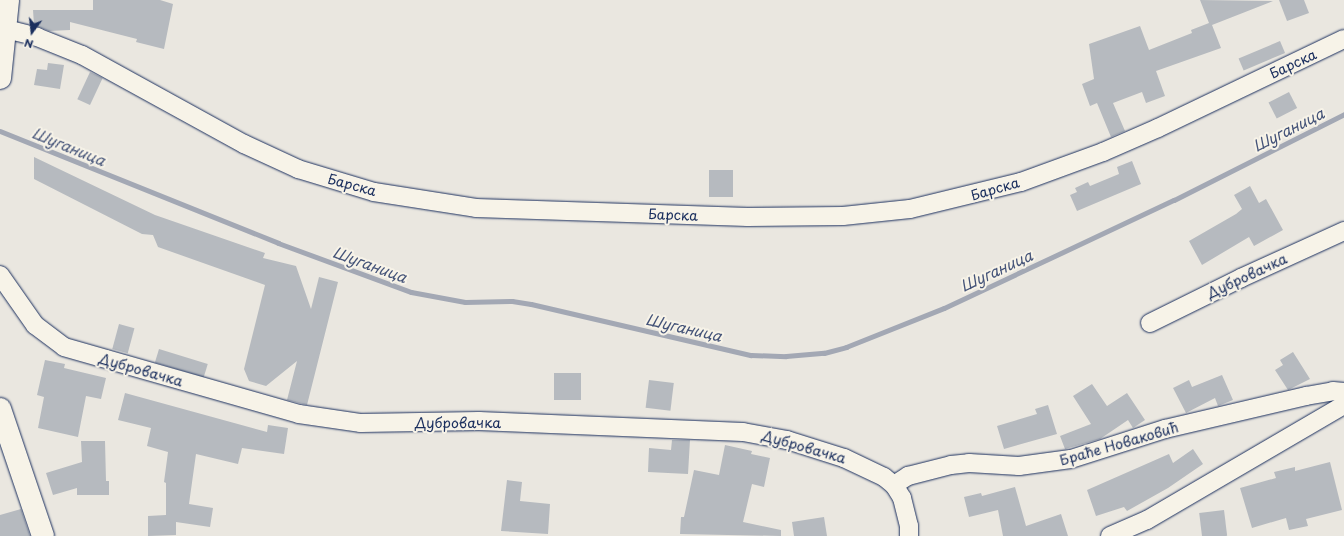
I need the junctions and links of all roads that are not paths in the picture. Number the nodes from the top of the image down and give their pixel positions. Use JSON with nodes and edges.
{"nodes":[{"id":1,"x":8,"y":0,"type":"edge"},
{"id":2,"x":6,"y":29,"type":"junction"},
{"id":3,"x":1344,"y":39,"type":"edge"},
{"id":4,"x":0,"y":78,"type":"edge"},
{"id":5,"x":1344,"y":231,"type":"edge"},
{"id":6,"x":0,"y":275,"type":"edge"},
{"id":7,"x":1150,"y":323,"type":"dead end"},
{"id":8,"x":1344,"y":392,"type":"edge"},
{"id":9,"x":1344,"y":405,"type":"edge"},
{"id":10,"x":0,"y":409,"type":"edge"},
{"id":11,"x":894,"y":485,"type":"junction"},
{"id":12,"x":43,"y":536,"type":"edge"},
{"id":13,"x":909,"y":536,"type":"edge"},
{"id":14,"x":1110,"y":536,"type":"edge"}],
"edges":[{"from":1,"to":2,"type":"main road"},
{"from":2,"to":3,"type":"street","name":"Барска"},
{"from":2,"to":4,"type":"main road"},
{"from":5,"to":7,"type":"street","name":"Дубровачка"},
{"from":6,"to":11,"type":"street","name":"Дубровачка"},
{"from":8,"to":11,"type":"street","name":"Браће Новаковић"},
{"from":9,"to":14,"type":"street"},
{"from":10,"to":12,"type":"main road"},
{"from":11,"to":13,"type":"street","name":"Дубровачка"}]}
